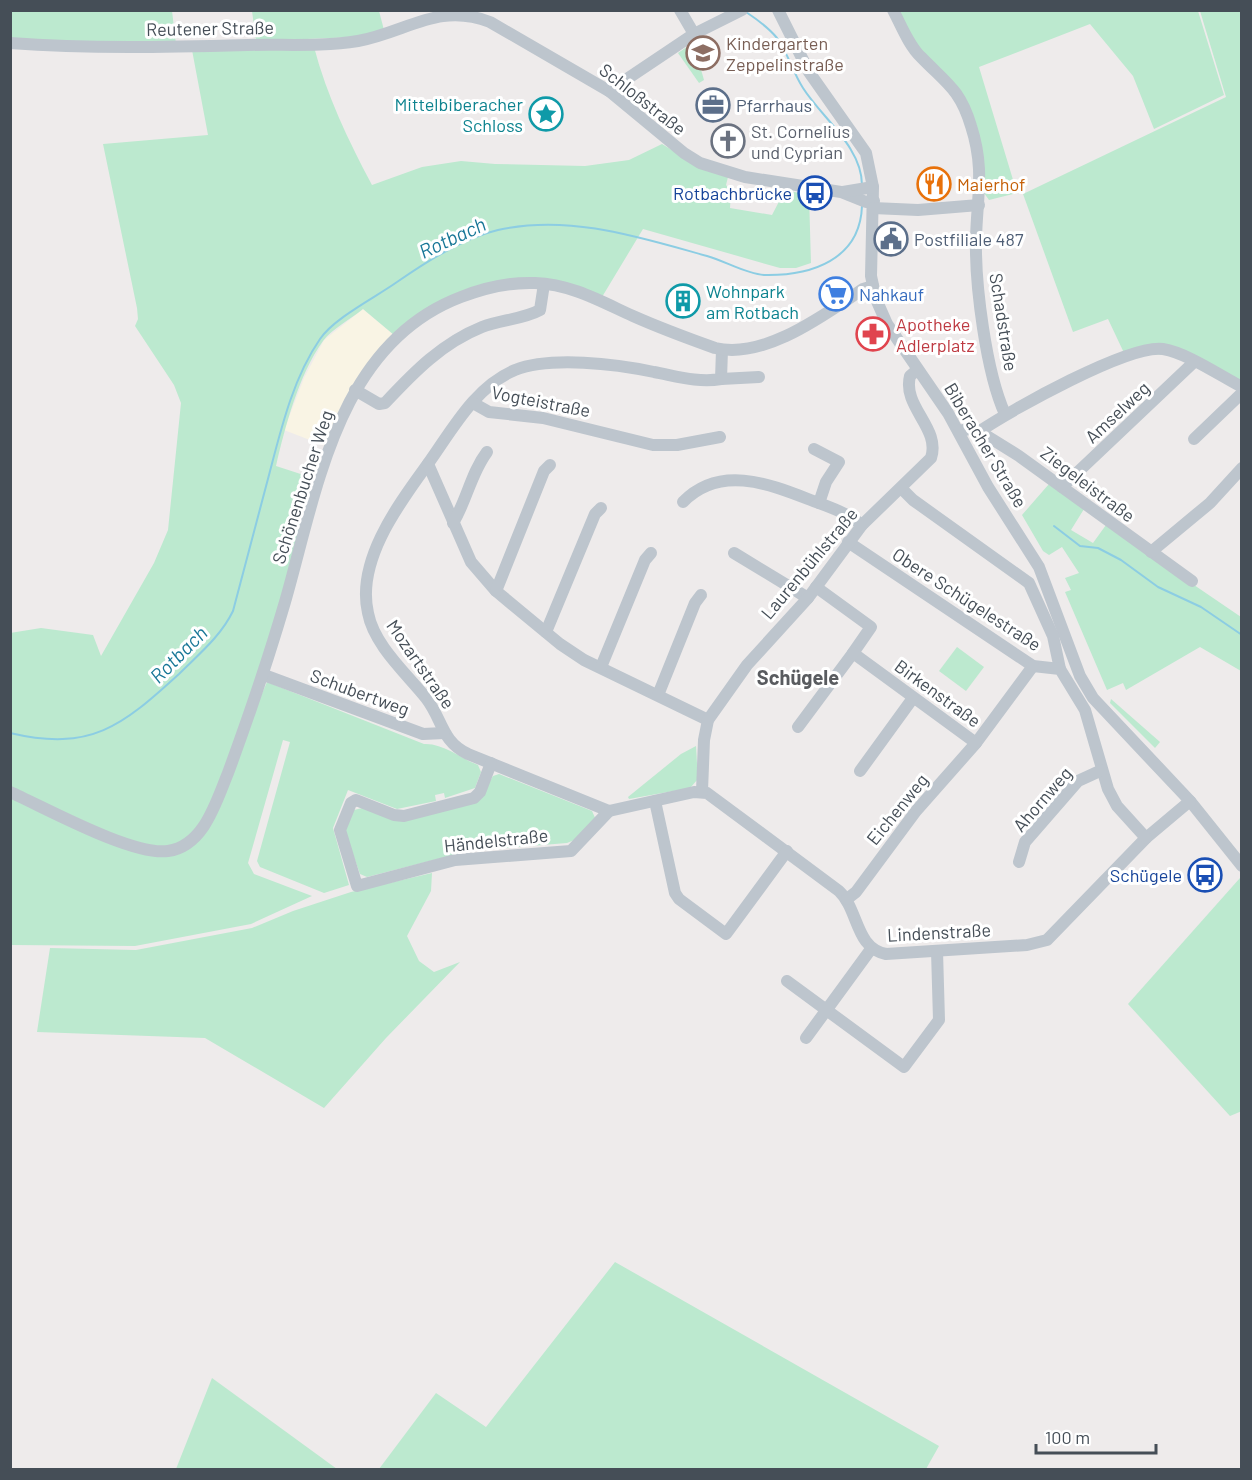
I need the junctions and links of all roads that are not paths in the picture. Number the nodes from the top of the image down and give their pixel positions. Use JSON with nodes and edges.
{"nodes":[{"id":1,"x":680,"y":10,"type":"edge"},
{"id":2,"x":778,"y":10,"type":"edge"},
{"id":3,"x":892,"y":10,"type":"edge"},
{"id":4,"x":454,"y":12,"type":"edge"},
{"id":5,"x":739,"y":12,"type":"edge"},
{"id":6,"x":473,"y":13,"type":"edge"},
{"id":7,"x":694,"y":34,"type":"junction"},
{"id":8,"x":10,"y":43,"type":"edge"},
{"id":9,"x":609,"y":91,"type":"junction"},
{"id":10,"x":867,"y":196,"type":"junction"},
{"id":11,"x":979,"y":205,"type":"junction"},
{"id":12,"x":544,"y":284,"type":"junction"},
{"id":13,"x":873,"y":286,"type":"junction"},
{"id":14,"x":722,"y":350,"type":"junction"},
{"id":15,"x":1194,"y":362,"type":"junction"},
{"id":16,"x":917,"y":370,"type":"junction"},
{"id":17,"x":759,"y":377,"type":"dead end"},
{"id":18,"x":721,"y":379,"type":"junction"},
{"id":19,"x":1242,"y":387,"type":"edge"},
{"id":20,"x":356,"y":390,"type":"junction"},
{"id":21,"x":1242,"y":393,"type":"edge"},
{"id":22,"x":473,"y":403,"type":"junction"},
{"id":23,"x":1005,"y":414,"type":"junction"},
{"id":24,"x":958,"y":431,"type":"junction"},
{"id":25,"x":980,"y":431,"type":"junction"},
{"id":26,"x":720,"y":437,"type":"dead end"},
{"id":27,"x":1194,"y":439,"type":"dead end"},
{"id":28,"x":814,"y":449,"type":"dead end"},
{"id":29,"x":487,"y":452,"type":"dead end"},
{"id":30,"x":428,"y":464,"type":"junction"},
{"id":31,"x":550,"y":465,"type":"dead end"},
{"id":32,"x":1242,"y":468,"type":"edge"},
{"id":33,"x":1062,"y":487,"type":"junction"},
{"id":34,"x":902,"y":489,"type":"junction"},
{"id":35,"x":683,"y":502,"type":"dead end"},
{"id":36,"x":819,"y":502,"type":"junction"},
{"id":37,"x":601,"y":508,"type":"dead end"},
{"id":38,"x":453,"y":523,"type":"junction"},
{"id":39,"x":862,"y":525,"type":"junction"},
{"id":40,"x":848,"y":542,"type":"junction"},
{"id":41,"x":1151,"y":552,"type":"junction"},
{"id":42,"x":651,"y":553,"type":"dead end"},
{"id":43,"x":734,"y":553,"type":"dead end"},
{"id":44,"x":1192,"y":581,"type":"dead end"},
{"id":45,"x":816,"y":587,"type":"junction"},
{"id":46,"x":496,"y":591,"type":"junction"},
{"id":47,"x":701,"y":595,"type":"dead end"},
{"id":48,"x":808,"y":598,"type":"junction"},
{"id":49,"x":546,"y":632,"type":"junction"},
{"id":50,"x":856,"y":655,"type":"junction"},
{"id":51,"x":1033,"y":666,"type":"junction"},
{"id":52,"x":602,"y":667,"type":"junction"},
{"id":53,"x":1060,"y":669,"type":"junction"},
{"id":54,"x":264,"y":675,"type":"junction"},
{"id":55,"x":658,"y":695,"type":"junction"},
{"id":56,"x":913,"y":698,"type":"junction"},
{"id":57,"x":708,"y":720,"type":"junction"},
{"id":58,"x":798,"y":728,"type":"dead end"},
{"id":59,"x":444,"y":733,"type":"junction"},
{"id":60,"x":976,"y":743,"type":"junction"},
{"id":61,"x":491,"y":763,"type":"junction"},
{"id":62,"x":1102,"y":770,"type":"junction"},
{"id":63,"x":860,"y":771,"type":"dead end"},
{"id":64,"x":702,"y":791,"type":"junction"},
{"id":65,"x":10,"y":792,"type":"edge"},
{"id":66,"x":655,"y":801,"type":"junction"},
{"id":67,"x":1190,"y":801,"type":"junction"},
{"id":68,"x":609,"y":811,"type":"junction"},
{"id":69,"x":1146,"y":838,"type":"junction"},
{"id":70,"x":787,"y":850,"type":"junction"},
{"id":71,"x":1019,"y":862,"type":"dead end"},
{"id":72,"x":1242,"y":866,"type":"edge"},
{"id":73,"x":848,"y":899,"type":"junction"},
{"id":74,"x":871,"y":949,"type":"junction"},
{"id":75,"x":937,"y":951,"type":"junction"},
{"id":76,"x":787,"y":981,"type":"dead end"},
{"id":77,"x":827,"y":1010,"type":"junction"},
{"id":78,"x":806,"y":1038,"type":"dead end"}],
"edges":[{"from":1,"to":7,"type":"street"},
{"from":2,"to":10,"type":"street","name":"Biberacher Straße"},
{"from":3,"to":11,"type":"street","name":"Schadstraße"},
{"from":4,"to":6,"type":"street","name":"Reutener Straße"},
{"from":4,"to":8,"type":"street","name":"Reutener Straße"},
{"from":5,"to":7,"type":"street"},
{"from":6,"to":9,"type":"street","name":"Schloßstraße"},
{"from":7,"to":9,"type":"street"},
{"from":9,"to":10,"type":"street","name":"Schloßstraße"},
{"from":10,"to":11,"type":"street","name":"Schloßstraße"},
{"from":10,"to":13,"type":"street","name":"Biberacher Straße"},
{"from":11,"to":23,"type":"street","name":"Schadstraße"},
{"from":12,"to":14,"type":"street","name":"Schönenbucher Weg"},
{"from":12,"to":20,"type":"street","name":"Schönenbucher Weg"},
{"from":12,"to":20,"type":"street"},
{"from":13,"to":14,"type":"street","name":"Schönenbucher Weg"},
{"from":13,"to":16,"type":"street","name":"Biberacher Straße"},
{"from":14,"to":18,"type":"street"},
{"from":15,"to":19,"type":"street"},
{"from":15,"to":23,"type":"street"},
{"from":15,"to":33,"type":"street","name":"Amselweg"},
{"from":16,"to":24,"type":"street","name":"Biberacher Straße"},
{"from":16,"to":34,"type":"street","name":"Laurenbühlstraße"},
{"from":17,"to":18,"type":"street","name":"Vogteistraße"},
{"from":18,"to":22,"type":"street","name":"Vogteistraße"},
{"from":20,"to":54,"type":"street","name":"Schönenbucher Weg"},
{"from":21,"to":27,"type":"street"},
{"from":22,"to":26,"type":"street","name":"Vogteistraße"},
{"from":22,"to":30,"type":"street","name":"Mozartstraße"},
{"from":23,"to":25,"type":"street"},
{"from":24,"to":25,"type":"street"},
{"from":24,"to":67,"type":"street","name":"Biberacher Straße"},
{"from":25,"to":33,"type":"street","name":"Ziegeleistraße"},
{"from":28,"to":36,"type":"street"},
{"from":29,"to":38,"type":"street"},
{"from":30,"to":38,"type":"street"},
{"from":30,"to":59,"type":"street","name":"Mozartstraße"},
{"from":31,"to":46,"type":"street"},
{"from":32,"to":41,"type":"street"},
{"from":33,"to":41,"type":"street","name":"Ziegeleistraße"},
{"from":34,"to":39,"type":"street","name":"Laurenbühlstraße"},
{"from":34,"to":53,"type":"street"},
{"from":35,"to":36,"type":"street"},
{"from":36,"to":39,"type":"street"},
{"from":37,"to":49,"type":"street"},
{"from":38,"to":46,"type":"street"},
{"from":39,"to":40,"type":"street","name":"Laurenbühlstraße"},
{"from":40,"to":45,"type":"street","name":"Laurenbühlstraße"},
{"from":40,"to":51,"type":"street","name":"Obere Schügelestraße"},
{"from":41,"to":44,"type":"street","name":"Ziegeleistraße"},
{"from":42,"to":52,"type":"street"},
{"from":43,"to":48,"type":"street"},
{"from":45,"to":48,"type":"street","name":"Laurenbühlstraße"},
{"from":45,"to":50,"type":"street"},
{"from":46,"to":49,"type":"street"},
{"from":47,"to":55,"type":"street"},
{"from":48,"to":57,"type":"street","name":"Laurenbühlstraße"},
{"from":49,"to":52,"type":"street"},
{"from":50,"to":56,"type":"street","name":"Birkenstraße"},
{"from":50,"to":58,"type":"street"},
{"from":51,"to":53,"type":"street","name":"Obere Schügelestraße"},
{"from":51,"to":60,"type":"street","name":"Birkenstraße"},
{"from":52,"to":55,"type":"street"},
{"from":53,"to":62,"type":"street"},
{"from":54,"to":59,"type":"street","name":"Schubertweg"},
{"from":54,"to":65,"type":"street","name":"Schönenbucher Weg"},
{"from":55,"to":57,"type":"street"},
{"from":56,"to":60,"type":"street","name":"Birkenstraße"},
{"from":56,"to":63,"type":"street"},
{"from":57,"to":64,"type":"street","name":"Laurenbühlstraße"},
{"from":59,"to":61,"type":"street","name":"Mozartstraße"},
{"from":60,"to":73,"type":"street","name":"Eichenweg"},
{"from":61,"to":68,"type":"street","name":"Mozartstraße"},
{"from":61,"to":68,"type":"street","name":"Händelstraße"},
{"from":62,"to":69,"type":"street"},
{"from":62,"to":71,"type":"street","name":"Ahornweg"},
{"from":64,"to":66,"type":"street"},
{"from":64,"to":70,"type":"street","name":"Lindenstraße"},
{"from":66,"to":68,"type":"street"},
{"from":66,"to":70,"type":"street"},
{"from":67,"to":69,"type":"street","name":"Lindenstraße"},
{"from":67,"to":72,"type":"street","name":"Biberacher Straße"},
{"from":69,"to":75,"type":"street","name":"Lindenstraße"},
{"from":70,"to":73,"type":"street","name":"Lindenstraße"},
{"from":73,"to":74,"type":"street","name":"Lindenstraße"},
{"from":74,"to":75,"type":"street","name":"Lindenstraße"},
{"from":74,"to":77,"type":"street"},
{"from":75,"to":77,"type":"street"},
{"from":76,"to":77,"type":"street"},
{"from":77,"to":78,"type":"street"}]}
